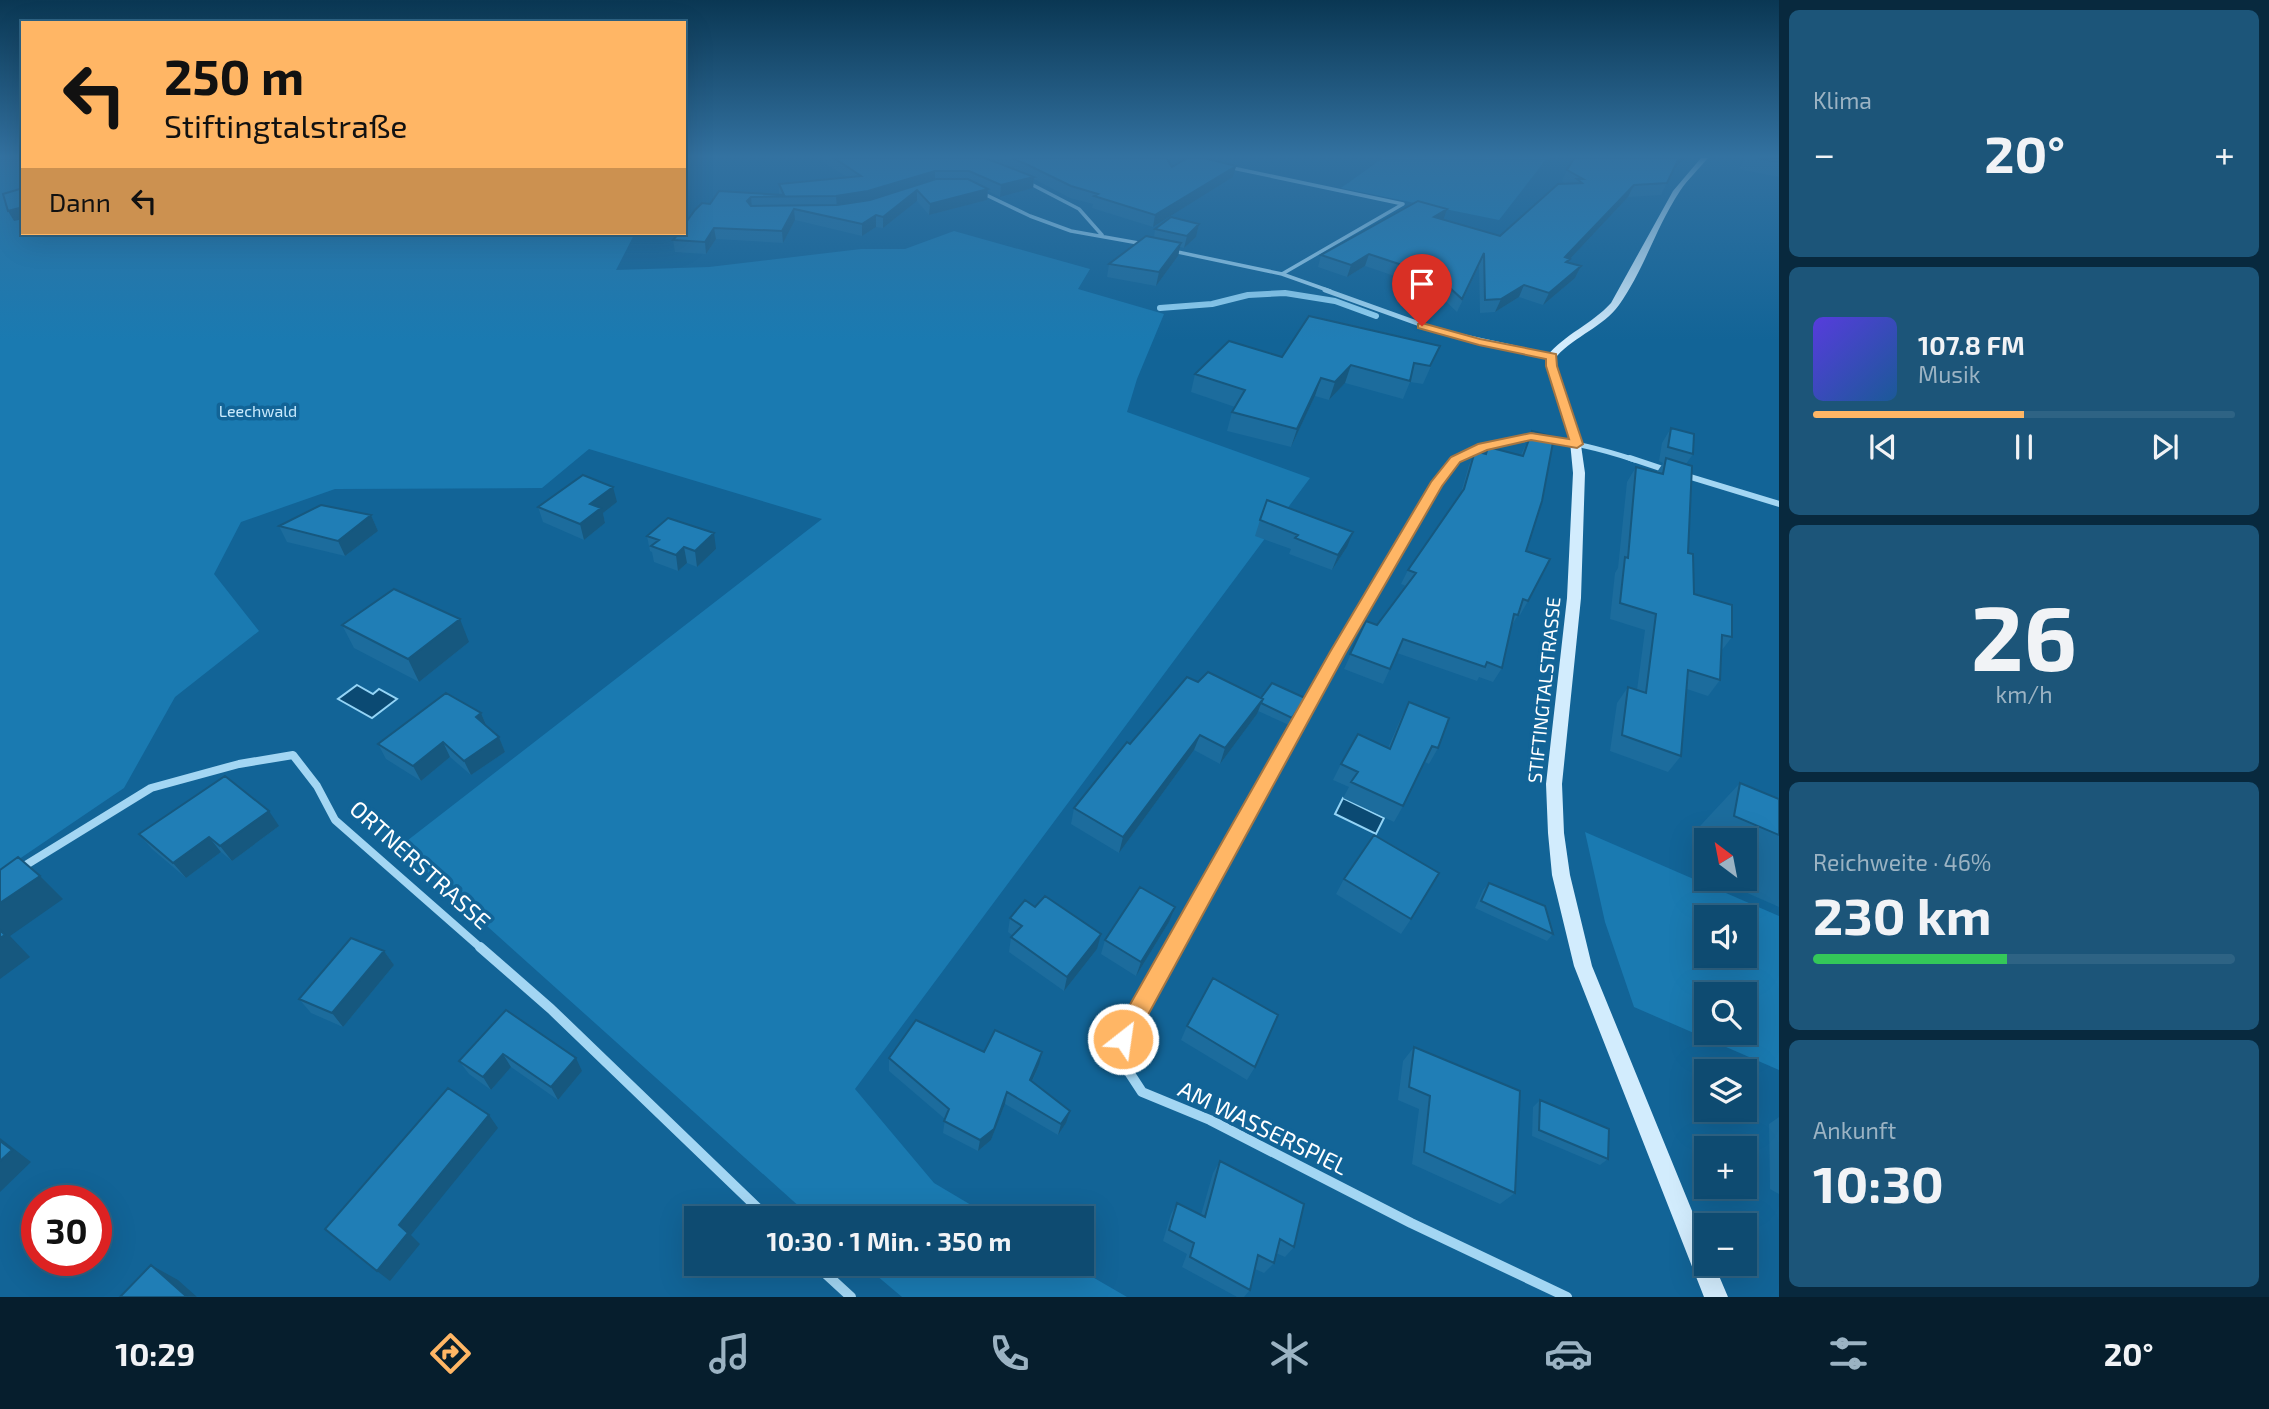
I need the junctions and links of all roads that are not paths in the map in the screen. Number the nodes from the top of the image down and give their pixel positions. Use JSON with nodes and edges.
{"nodes":[{"id":1,"x":1037,"y":219,"type":"edge"},
{"id":2,"x":1093,"y":219,"type":"edge"},
{"id":3,"x":1378,"y":219,"type":"edge"},
{"id":4,"x":1662,"y":219,"type":"edge"},
{"id":5,"x":1102,"y":235,"type":"junction"},
{"id":6,"x":1156,"y":247,"type":"edge"},
{"id":7,"x":1169,"y":250,"type":"edge"},
{"id":8,"x":1282,"y":274,"type":"junction"},
{"id":9,"x":1552,"y":356,"type":"junction"},
{"id":10,"x":1577,"y":444,"type":"junction"},
{"id":11,"x":1779,"y":504,"type":"edge"},
{"id":12,"x":11,"y":875,"type":"edge"},
{"id":13,"x":756,"y":1206,"type":"edge"},
{"id":14,"x":828,"y":1276,"type":"edge"},
{"id":15,"x":851,"y":1297,"type":"edge"},
{"id":16,"x":1567,"y":1297,"type":"edge"},
{"id":17,"x":1716,"y":1297,"type":"edge"}],
"edges":[{"from":1,"to":5,"type":"street"},
{"from":2,"to":5,"type":"street"},
{"from":3,"to":8,"type":"street"},
{"from":4,"to":9,"type":"street"},
{"from":5,"to":6,"type":"street"},
{"from":7,"to":8,"type":"street"},
{"from":8,"to":9,"type":"street"},
{"from":9,"to":10,"type":"street","name":"STIFTINGTALSTRASSE"},
{"from":10,"to":11,"type":"street","name":"AM WASSERSPIEL"},
{"from":10,"to":16,"type":"street","name":"AM WASSERSPIEL"},
{"from":10,"to":17,"type":"street","name":"STIFTINGTALSTRASSE"},
{"from":12,"to":13,"type":"street","name":"ORTNERSTRASSE"},
{"from":14,"to":15,"type":"street"}]}
